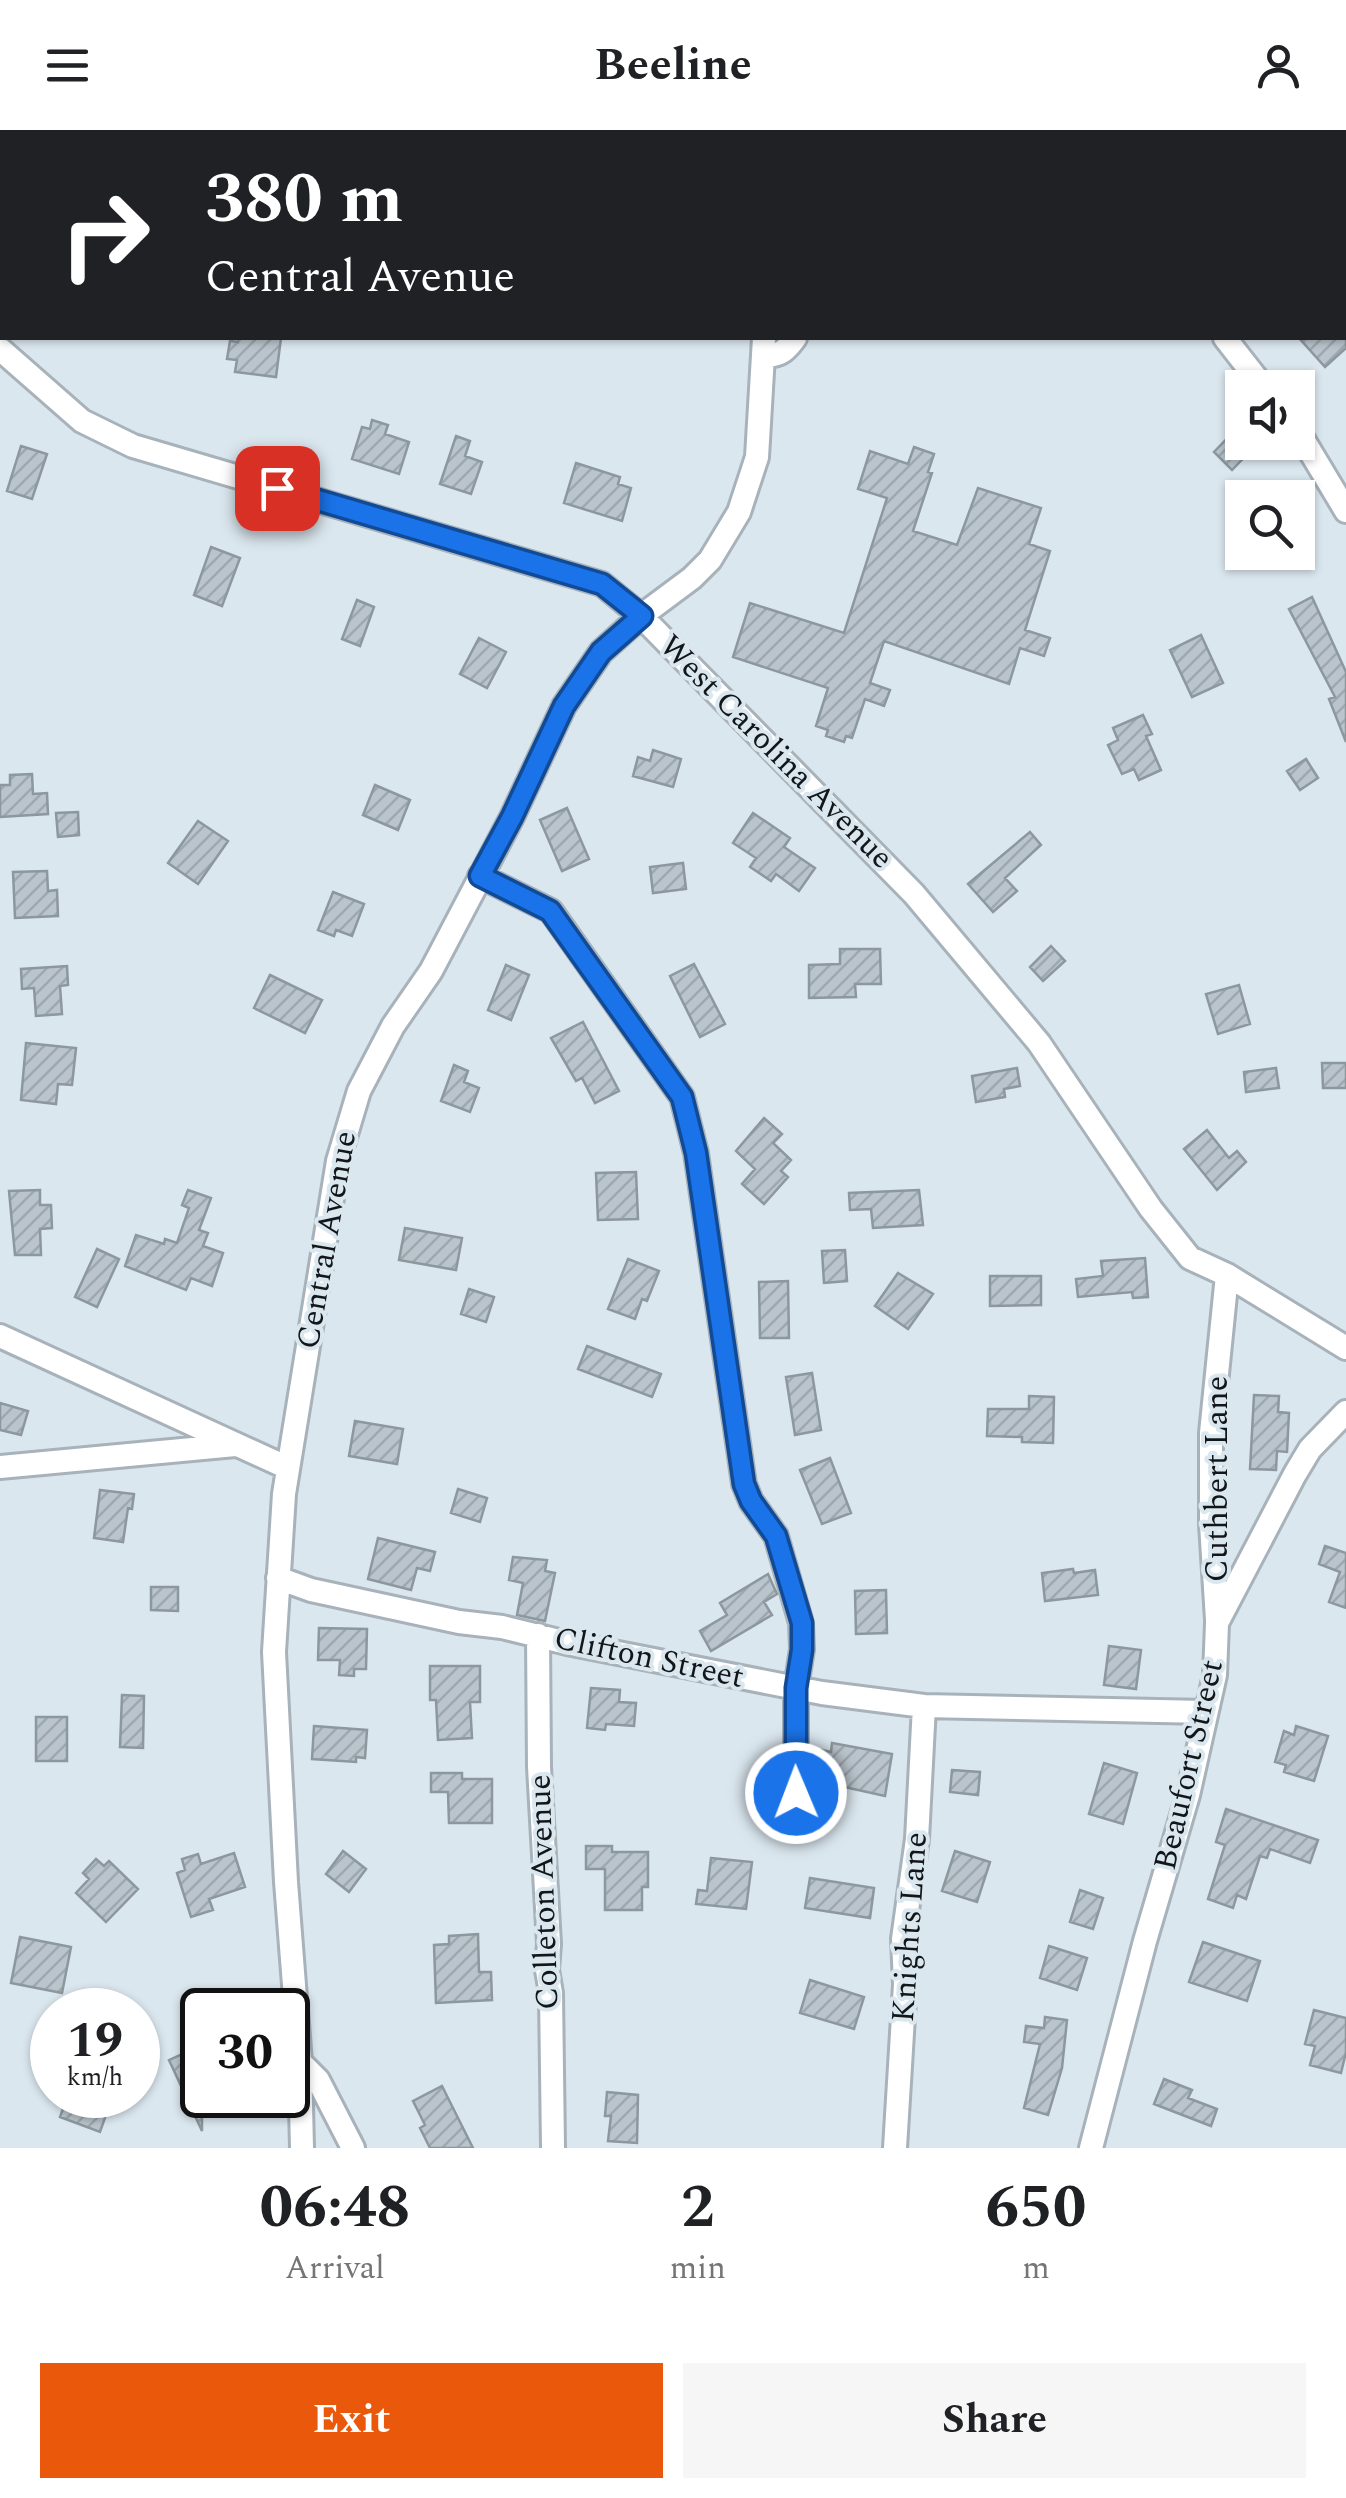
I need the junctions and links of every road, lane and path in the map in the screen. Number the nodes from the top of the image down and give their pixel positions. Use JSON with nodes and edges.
{"nodes":[{"id":1,"x":794,"y":340,"type":"edge"},
{"id":2,"x":1227,"y":340,"type":"edge"},
{"id":3,"x":764,"y":346,"type":"edge"},
{"id":4,"x":0,"y":349,"type":"edge"},
{"id":5,"x":1250,"y":370,"type":"edge"},
{"id":6,"x":1315,"y":459,"type":"edge"},
{"id":7,"x":1346,"y":511,"type":"edge"},
{"id":8,"x":642,"y":616,"type":"junction"},
{"id":9,"x":480,"y":876,"type":"junction"},
{"id":10,"x":1226,"y":1275,"type":"junction"},
{"id":11,"x":0,"y":1336,"type":"edge"},
{"id":12,"x":1346,"y":1348,"type":"edge"},
{"id":13,"x":1346,"y":1412,"type":"edge"},
{"id":14,"x":236,"y":1445,"type":"junction"},
{"id":15,"x":0,"y":1468,"type":"edge"},
{"id":16,"x":288,"y":1468,"type":"junction"},
{"id":17,"x":278,"y":1578,"type":"junction"},
{"id":18,"x":1217,"y":1623,"type":"junction"},
{"id":19,"x":538,"y":1636,"type":"junction"},
{"id":20,"x":796,"y":1688,"type":"junction"},
{"id":21,"x":924,"y":1706,"type":"junction"},
{"id":22,"x":1206,"y":1712,"type":"junction"},
{"id":23,"x":796,"y":1793,"type":"dead end"},
{"id":24,"x":295,"y":1988,"type":"edge"},
{"id":25,"x":310,"y":2072,"type":"edge"},
{"id":26,"x":301,"y":2118,"type":"edge"},
{"id":27,"x":1096,"y":2145,"type":"edge"},
{"id":28,"x":302,"y":2148,"type":"edge"},
{"id":29,"x":352,"y":2148,"type":"edge"},
{"id":30,"x":553,"y":2148,"type":"edge"},
{"id":31,"x":895,"y":2148,"type":"edge"}],
"edges":[{"from":1,"to":3,"type":"street"},
{"from":2,"to":5,"type":"street"},
{"from":3,"to":8,"type":"street","name":"Central Avenue"},
{"from":4,"to":8,"type":"street","name":"West Carolina Avenue"},
{"from":6,"to":7,"type":"street"},
{"from":8,"to":9,"type":"street","name":"Central Avenue"},
{"from":8,"to":10,"type":"street","name":"West Carolina Avenue"},
{"from":9,"to":16,"type":"street","name":"Central Avenue"},
{"from":9,"to":20,"type":"street"},
{"from":10,"to":12,"type":"street","name":"West Carolina Avenue"},
{"from":10,"to":18,"type":"street","name":"Cuthbert Lane"},
{"from":11,"to":14,"type":"street"},
{"from":13,"to":18,"type":"street","name":"Beaufort Street"},
{"from":14,"to":15,"type":"street"},
{"from":14,"to":16,"type":"street"},
{"from":16,"to":17,"type":"street","name":"Central Avenue"},
{"from":17,"to":19,"type":"street","name":"Clifton Street"},
{"from":17,"to":24,"type":"street","name":"Central Avenue"},
{"from":18,"to":22,"type":"street","name":"Beaufort Street"},
{"from":19,"to":20,"type":"street","name":"Clifton Street"},
{"from":19,"to":30,"type":"street","name":"Colleton Avenue"},
{"from":20,"to":21,"type":"street","name":"Clifton Street"},
{"from":20,"to":23,"type":"street"},
{"from":21,"to":22,"type":"street","name":"Clifton Street"},
{"from":21,"to":31,"type":"street","name":"Knights Lane"},
{"from":22,"to":27,"type":"street","name":"Beaufort Street"},
{"from":25,"to":29,"type":"street"},
{"from":26,"to":28,"type":"street","name":"Central Avenue"}]}
